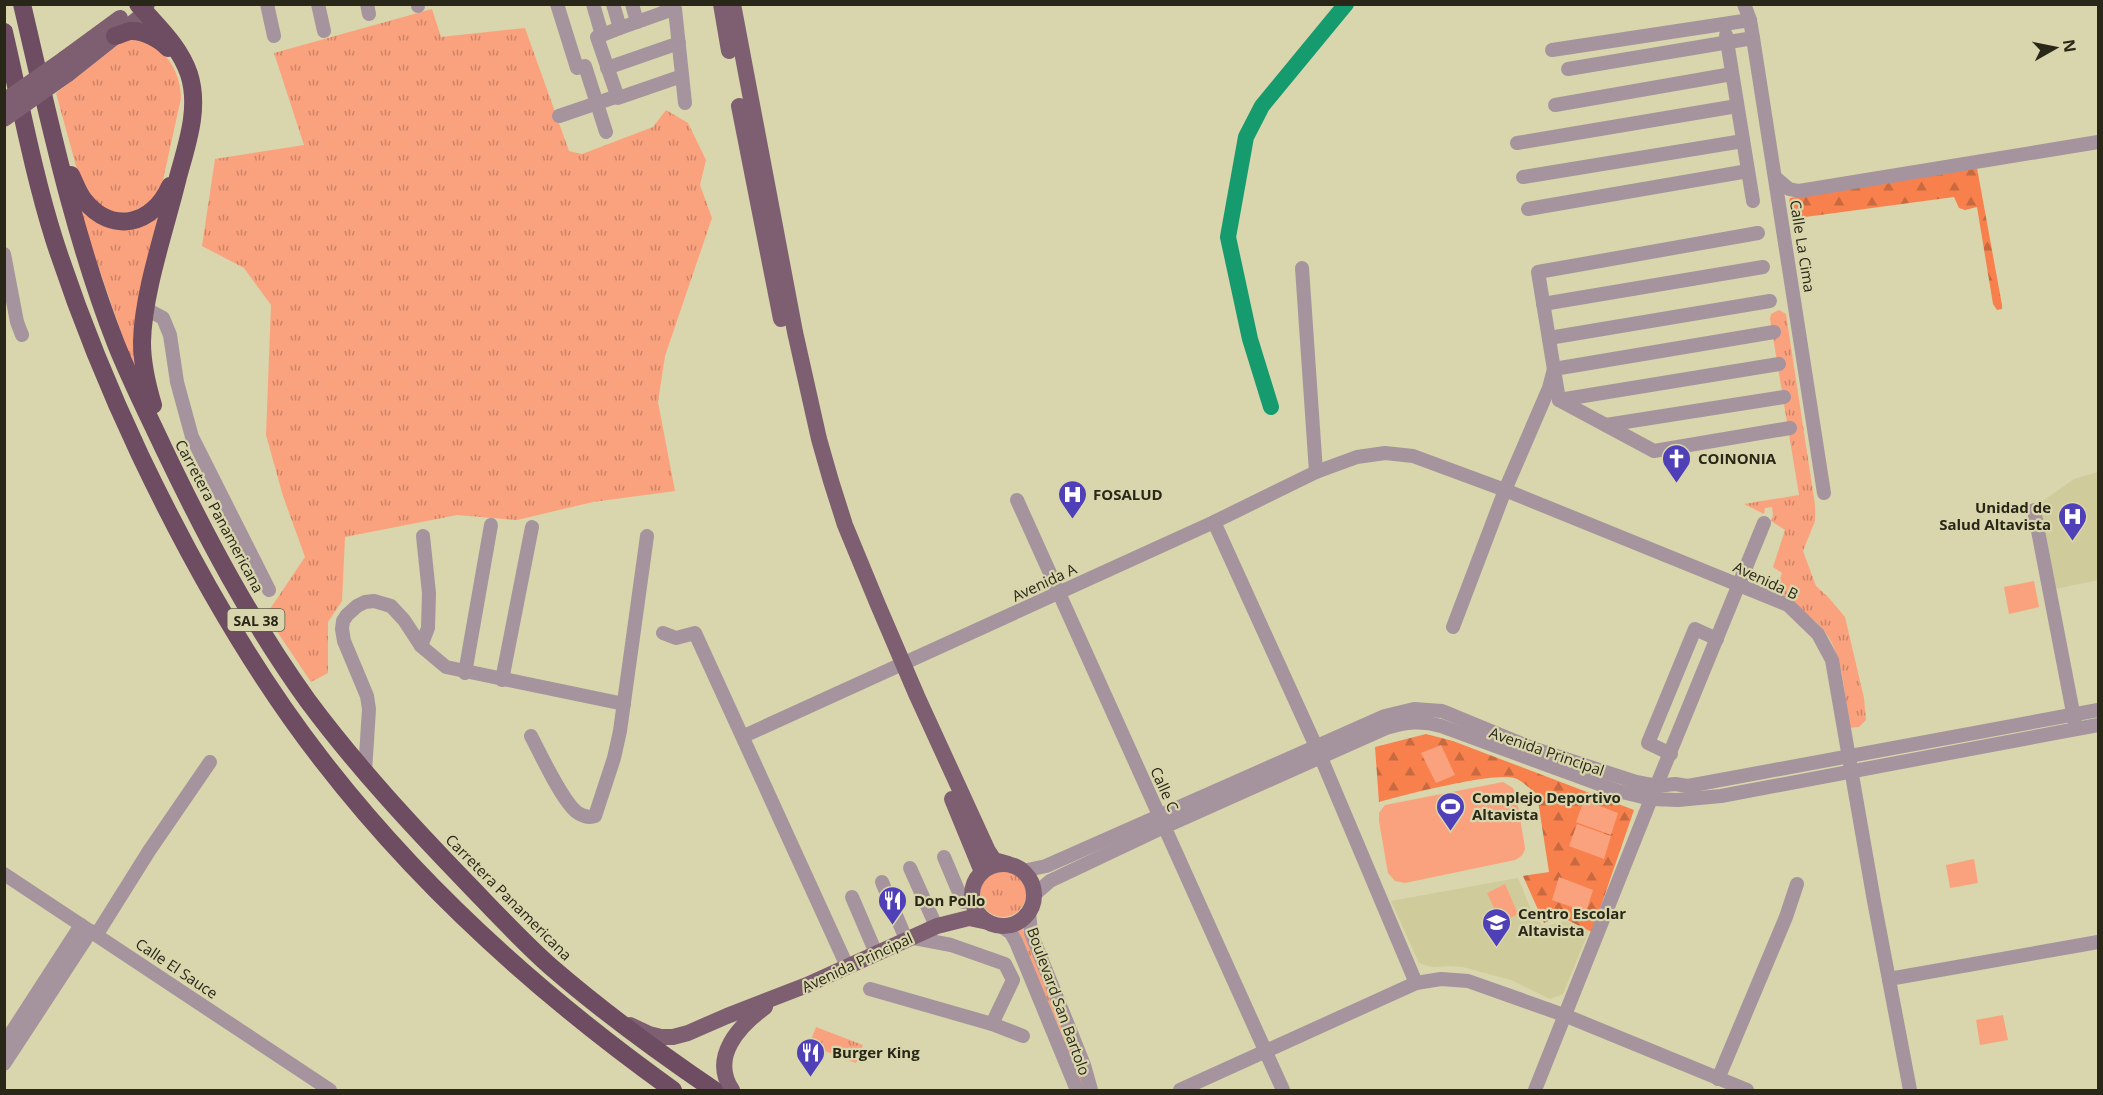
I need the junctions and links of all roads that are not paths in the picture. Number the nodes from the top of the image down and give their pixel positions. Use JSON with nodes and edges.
{"nodes":[{"id":1,"x":22,"y":4,"type":"edge"},
{"id":2,"x":267,"y":4,"type":"edge"},
{"id":3,"x":318,"y":4,"type":"edge"},
{"id":4,"x":557,"y":4,"type":"edge"},
{"id":5,"x":593,"y":4,"type":"edge"},
{"id":6,"x":613,"y":4,"type":"edge"},
{"id":7,"x":632,"y":4,"type":"edge"},
{"id":8,"x":721,"y":4,"type":"edge"},
{"id":9,"x":733,"y":4,"type":"edge"},
{"id":10,"x":1744,"y":4,"type":"edge"},
{"id":11,"x":140,"y":8,"type":"edge"},
{"id":12,"x":667,"y":8,"type":"edge"},
{"id":13,"x":1750,"y":20,"type":"junction"},
{"id":14,"x":637,"y":22,"type":"junction"},
{"id":15,"x":1725,"y":24,"type":"junction"},
{"id":16,"x":620,"y":28,"type":"junction"},
{"id":17,"x":324,"y":31,"type":"dead end"},
{"id":18,"x":4,"y":32,"type":"edge"},
{"id":19,"x":602,"y":35,"type":"junction"},
{"id":20,"x":115,"y":36,"type":"junction"},
{"id":21,"x":274,"y":36,"type":"dead end"},
{"id":22,"x":1753,"y":38,"type":"junction"},
{"id":23,"x":162,"y":41,"type":"junction"},
{"id":24,"x":679,"y":43,"type":"junction"},
{"id":25,"x":1727,"y":43,"type":"junction"},
{"id":26,"x":1552,"y":50,"type":"dead end"},
{"id":27,"x":66,"y":66,"type":"junction"},
{"id":28,"x":607,"y":68,"type":"junction"},
{"id":29,"x":1568,"y":69,"type":"dead end"},
{"id":30,"x":1732,"y":74,"type":"junction"},
{"id":31,"x":682,"y":76,"type":"junction"},
{"id":32,"x":618,"y":96,"type":"junction"},
{"id":33,"x":4,"y":101,"type":"edge"},
{"id":34,"x":597,"y":103,"type":"junction"},
{"id":35,"x":685,"y":103,"type":"dead end"},
{"id":36,"x":1555,"y":105,"type":"dead end"},
{"id":37,"x":1737,"y":106,"type":"junction"},
{"id":38,"x":559,"y":116,"type":"dead end"},
{"id":39,"x":4,"y":119,"type":"edge"},
{"id":40,"x":50,"y":123,"type":"junction"},
{"id":41,"x":606,"y":132,"type":"dead end"},
{"id":42,"x":1743,"y":141,"type":"junction"},
{"id":43,"x":2098,"y":142,"type":"edge"},
{"id":44,"x":1517,"y":143,"type":"dead end"},
{"id":45,"x":1748,"y":171,"type":"junction"},
{"id":46,"x":1523,"y":177,"type":"dead end"},
{"id":47,"x":1776,"y":178,"type":"junction"},
{"id":48,"x":1753,"y":201,"type":"dead end"},
{"id":49,"x":1528,"y":209,"type":"dead end"},
{"id":50,"x":1758,"y":233,"type":"dead end"},
{"id":51,"x":4,"y":254,"type":"edge"},
{"id":52,"x":1763,"y":267,"type":"dead end"},
{"id":53,"x":1302,"y":268,"type":"dead end"},
{"id":54,"x":1770,"y":301,"type":"dead end"},
{"id":55,"x":1544,"y":304,"type":"junction"},
{"id":56,"x":146,"y":309,"type":"junction"},
{"id":57,"x":1774,"y":332,"type":"dead end"},
{"id":58,"x":22,"y":335,"type":"dead end"},
{"id":59,"x":1549,"y":338,"type":"junction"},
{"id":60,"x":1779,"y":364,"type":"dead end"},
{"id":61,"x":1554,"y":369,"type":"junction"},
{"id":62,"x":1784,"y":396,"type":"dead end"},
{"id":63,"x":1559,"y":400,"type":"junction"},
{"id":64,"x":1606,"y":425,"type":"junction"},
{"id":65,"x":1790,"y":428,"type":"dead end"},
{"id":66,"x":1357,"y":458,"type":"joint"},
{"id":67,"x":1316,"y":472,"type":"junction"},
{"id":68,"x":180,"y":481,"type":"junction"},
{"id":69,"x":1505,"y":490,"type":"junction"},
{"id":70,"x":1824,"y":493,"type":"dead end"},
{"id":71,"x":1017,"y":500,"type":"dead end"},
{"id":72,"x":163,"y":501,"type":"junction"},
{"id":73,"x":2034,"y":510,"type":"dead end"},
{"id":74,"x":1214,"y":522,"type":"junction"},
{"id":75,"x":1764,"y":523,"type":"dead end"},
{"id":76,"x":491,"y":525,"type":"dead end"},
{"id":77,"x":532,"y":527,"type":"dead end"},
{"id":78,"x":423,"y":536,"type":"dead end"},
{"id":79,"x":647,"y":536,"type":"dead end"},
{"id":80,"x":1739,"y":585,"type":"junction"},
{"id":81,"x":269,"y":590,"type":"dead end"},
{"id":82,"x":1059,"y":593,"type":"junction"},
{"id":83,"x":1453,"y":627,"type":"dead end"},
{"id":84,"x":663,"y":633,"type":"dead end"},
{"id":85,"x":1717,"y":639,"type":"junction"},
{"id":86,"x":421,"y":646,"type":"junction"},
{"id":87,"x":899,"y":666,"type":"junction"},
{"id":88,"x":465,"y":673,"type":"junction"},
{"id":89,"x":502,"y":680,"type":"junction"},
{"id":90,"x":624,"y":704,"type":"junction"},
{"id":91,"x":2098,"y":710,"type":"edge"},
{"id":92,"x":2074,"y":714,"type":"junction"},
{"id":93,"x":2098,"y":725,"type":"edge"},
{"id":94,"x":2077,"y":730,"type":"junction"},
{"id":95,"x":531,"y":736,"type":"dead end"},
{"id":96,"x":744,"y":736,"type":"junction"},
{"id":97,"x":1318,"y":752,"type":"junction"},
{"id":98,"x":1671,"y":754,"type":"junction"},
{"id":99,"x":1849,"y":756,"type":"junction"},
{"id":100,"x":210,"y":762,"type":"dead end"},
{"id":101,"x":365,"y":772,"type":"junction"},
{"id":102,"x":1851,"y":773,"type":"junction"},
{"id":103,"x":1654,"y":792,"type":"junction"},
{"id":104,"x":1162,"y":821,"type":"junction"},
{"id":105,"x":440,"y":855,"type":"junction"},
{"id":106,"x":944,"y":857,"type":"dead end"},
{"id":107,"x":1016,"y":867,"type":"junction"},
{"id":108,"x":910,"y":868,"type":"dead end"},
{"id":109,"x":4,"y":874,"type":"edge"},
{"id":110,"x":422,"y":875,"type":"junction"},
{"id":111,"x":977,"y":878,"type":"junction"},
{"id":112,"x":882,"y":882,"type":"dead end"},
{"id":113,"x":1797,"y":884,"type":"dead end"},
{"id":114,"x":471,"y":887,"type":"junction"},
{"id":115,"x":1034,"y":895,"type":"junction"},
{"id":116,"x":852,"y":897,"type":"dead end"},
{"id":117,"x":963,"y":903,"type":"junction"},
{"id":118,"x":455,"y":908,"type":"junction"},
{"id":119,"x":1029,"y":912,"type":"junction"},
{"id":120,"x":995,"y":924,"type":"junction"},
{"id":121,"x":933,"y":927,"type":"junction"},
{"id":122,"x":90,"y":930,"type":"junction"},
{"id":123,"x":908,"y":938,"type":"junction"},
{"id":124,"x":2098,"y":942,"type":"edge"},
{"id":125,"x":951,"y":945,"type":"junction"},
{"id":126,"x":876,"y":953,"type":"junction"},
{"id":127,"x":847,"y":966,"type":"junction"},
{"id":128,"x":1889,"y":979,"type":"junction"},
{"id":129,"x":1416,"y":983,"type":"junction"},
{"id":130,"x":870,"y":989,"type":"dead end"},
{"id":131,"x":776,"y":998,"type":"junction"},
{"id":132,"x":596,"y":1003,"type":"junction"},
{"id":133,"x":1564,"y":1016,"type":"junction"},
{"id":134,"x":992,"y":1024,"type":"junction"},
{"id":135,"x":14,"y":1030,"type":"edge"},
{"id":136,"x":1023,"y":1036,"type":"dead end"},
{"id":137,"x":4,"y":1044,"type":"edge"},
{"id":138,"x":1265,"y":1051,"type":"junction"},
{"id":139,"x":4,"y":1064,"type":"edge"},
{"id":140,"x":1718,"y":1079,"type":"junction"},
{"id":141,"x":330,"y":1090,"type":"edge"},
{"id":142,"x":673,"y":1090,"type":"edge"},
{"id":143,"x":714,"y":1090,"type":"edge"},
{"id":144,"x":732,"y":1090,"type":"edge"},
{"id":145,"x":1077,"y":1090,"type":"edge"},
{"id":146,"x":1088,"y":1090,"type":"edge"},
{"id":147,"x":1180,"y":1090,"type":"edge"},
{"id":148,"x":1283,"y":1090,"type":"edge"},
{"id":149,"x":1535,"y":1090,"type":"edge"},
{"id":150,"x":1747,"y":1090,"type":"edge"},
{"id":151,"x":1910,"y":1090,"type":"edge"}],
"edges":[{"from":1,"to":40,"type":"highway","name":"Carretera Panamericana","number":"SAL 38"},
{"from":2,"to":21,"type":"street"},
{"from":3,"to":17,"type":"street"},
{"from":4,"to":34,"type":"street"},
{"from":5,"to":19,"type":"street"},
{"from":6,"to":16,"type":"street"},
{"from":7,"to":14,"type":"street"},
{"from":8,"to":87,"type":"main road"},
{"from":9,"to":87,"type":"main road"},
{"from":10,"to":13,"type":"street","name":"Calle La Cima"},
{"from":11,"to":20,"type":"main road"},
{"from":11,"to":23,"type":"highway"},
{"from":11,"to":27,"type":"main road"},
{"from":11,"to":56,"type":"highway"},
{"from":12,"to":14,"type":"street"},
{"from":12,"to":24,"type":"street"},
{"from":13,"to":15,"type":"street"},
{"from":13,"to":22,"type":"street","name":"Calle La Cima"},
{"from":14,"to":16,"type":"street"},
{"from":15,"to":25,"type":"street"},
{"from":15,"to":26,"type":"street"},
{"from":16,"to":19,"type":"street"},
{"from":18,"to":72,"type":"highway","number":"SAL 38"},
{"from":19,"to":28,"type":"street"},
{"from":20,"to":23,"type":"highway"},
{"from":20,"to":27,"type":"main road"},
{"from":22,"to":25,"type":"street"},
{"from":22,"to":47,"type":"street","name":"Calle La Cima"},
{"from":23,"to":40,"type":"highway"},
{"from":24,"to":28,"type":"street"},
{"from":24,"to":31,"type":"street"},
{"from":25,"to":29,"type":"street"},
{"from":25,"to":30,"type":"street"},
{"from":27,"to":33,"type":"main road","bridge":true},
{"from":27,"to":39,"type":"main road","bridge":true},
{"from":28,"to":32,"type":"street"},
{"from":30,"to":36,"type":"street"},
{"from":30,"to":37,"type":"street"},
{"from":31,"to":32,"type":"street"},
{"from":31,"to":35,"type":"street"},
{"from":32,"to":34,"type":"street"},
{"from":34,"to":38,"type":"street"},
{"from":34,"to":41,"type":"street"},
{"from":37,"to":42,"type":"street"},
{"from":37,"to":44,"type":"street"},
{"from":40,"to":68,"type":"highway","name":"Carretera Panamericana","number":"SAL 38"},
{"from":42,"to":45,"type":"street"},
{"from":42,"to":46,"type":"street"},
{"from":43,"to":47,"type":"street"},
{"from":45,"to":48,"type":"street"},
{"from":45,"to":49,"type":"street"},
{"from":47,"to":70,"type":"street","name":"Calle La Cima"},
{"from":50,"to":55,"type":"street"},
{"from":51,"to":58,"type":"street"},
{"from":52,"to":55,"type":"street"},
{"from":53,"to":67,"type":"street"},
{"from":54,"to":59,"type":"street"},
{"from":55,"to":59,"type":"street"},
{"from":56,"to":68,"type":"highway"},
{"from":56,"to":81,"type":"street"},
{"from":57,"to":61,"type":"street"},
{"from":59,"to":61,"type":"street"},
{"from":60,"to":63,"type":"street"},
{"from":61,"to":63,"type":"street"},
{"from":61,"to":69,"type":"street"},
{"from":62,"to":64,"type":"street"},
{"from":63,"to":64,"type":"street"},
{"from":64,"to":65,"type":"street"},
{"from":66,"to":67,"type":"street","name":"Avenida A"},
{"from":66,"to":69,"type":"street","name":"Avenida B"},
{"from":67,"to":74,"type":"street","name":"Avenida A"},
{"from":68,"to":72,"type":"highway"},
{"from":68,"to":101,"type":"highway","name":"Carretera Panamericana","number":"SAL 38"},
{"from":69,"to":80,"type":"street","name":"Avenida B"},
{"from":69,"to":83,"type":"street"},
{"from":71,"to":82,"type":"street","name":"Calle C"},
{"from":72,"to":110,"type":"highway","number":"SAL 38"},
{"from":73,"to":92,"type":"street"},
{"from":74,"to":82,"type":"street","name":"Avenida A"},
{"from":74,"to":97,"type":"street"},
{"from":75,"to":80,"type":"street"},
{"from":76,"to":88,"type":"street"},
{"from":77,"to":89,"type":"street"},
{"from":78,"to":86,"type":"street"},
{"from":79,"to":90,"type":"street"},
{"from":80,"to":85,"type":"street"},
{"from":80,"to":99,"type":"street","name":"Avenida B"},
{"from":82,"to":87,"type":"street","name":"Avenida A"},
{"from":82,"to":104,"type":"street","name":"Calle C"},
{"from":84,"to":96,"type":"street"},
{"from":85,"to":98,"type":"street"},
{"from":85,"to":98,"type":"street"},
{"from":86,"to":88,"type":"street"},
{"from":86,"to":101,"type":"street"},
{"from":87,"to":96,"type":"street","name":"Avenida A"},
{"from":87,"to":107,"type":"main road"},
{"from":87,"to":111,"type":"main road"},
{"from":88,"to":89,"type":"street"},
{"from":89,"to":90,"type":"street"},
{"from":90,"to":95,"type":"street"},
{"from":91,"to":92,"type":"street","name":"Avenida Principal"},
{"from":92,"to":94,"type":"street"},
{"from":92,"to":99,"type":"street","name":"Avenida Principal"},
{"from":93,"to":94,"type":"street","name":"Avenida Principal"},
{"from":94,"to":102,"type":"street","name":"Avenida Principal"},
{"from":96,"to":127,"type":"street"},
{"from":97,"to":103,"type":"street","name":"Avenida Principal"},
{"from":97,"to":104,"type":"street","name":"Avenida Principal"},
{"from":97,"to":129,"type":"street"},
{"from":98,"to":103,"type":"street"},
{"from":99,"to":102,"type":"street","name":"Avenida B"},
{"from":99,"to":103,"type":"street","name":"Avenida Principal"},
{"from":100,"to":122,"type":"street"},
{"from":101,"to":105,"type":"highway","name":"Carretera Panamericana","number":"SAL 38"},
{"from":102,"to":103,"type":"street","name":"Avenida Principal"},
{"from":102,"to":128,"type":"street","name":"Avenida B"},
{"from":103,"to":133,"type":"street"},
{"from":104,"to":107,"type":"street","name":"Avenida Principal"},
{"from":104,"to":115,"type":"street","name":"Avenida Principal"},
{"from":104,"to":138,"type":"street","name":"Calle C"},
{"from":105,"to":110,"type":"highway"},
{"from":105,"to":114,"type":"highway","name":"Carretera Panamericana","number":"SAL 38"},
{"from":106,"to":117,"type":"street"},
{"from":107,"to":111,"type":"main road"},
{"from":107,"to":115,"type":"main road"},
{"from":108,"to":121,"type":"street"},
{"from":109,"to":122,"type":"street","name":"Calle El Sauce"},
{"from":110,"to":118,"type":"highway","number":"SAL 38"},
{"from":111,"to":117,"type":"main road","name":"Avenida Principal"},
{"from":111,"to":120,"type":"main road"},
{"from":112,"to":123,"type":"street"},
{"from":113,"to":140,"type":"street"},
{"from":114,"to":118,"type":"highway"},
{"from":114,"to":132,"type":"highway","name":"Carretera Panamericana","number":"SAL 38"},
{"from":115,"to":119,"type":"main road"},
{"from":116,"to":126,"type":"street"},
{"from":117,"to":121,"type":"main road","name":"Avenida Principal"},
{"from":118,"to":142,"type":"highway","number":"SAL 38"},
{"from":119,"to":120,"type":"main road"},
{"from":119,"to":146,"type":"street","name":"Boulevard San Bartolo"},
{"from":120,"to":121,"type":"main road","name":"Avenida Principal"},
{"from":120,"to":145,"type":"street","name":"Boulevard San Bartolo"},
{"from":121,"to":123,"type":"main road","name":"Avenida Principal"},
{"from":121,"to":125,"type":"street"},
{"from":122,"to":135,"type":"street"},
{"from":122,"to":141,"type":"street","name":"Calle El Sauce"},
{"from":123,"to":125,"type":"street"},
{"from":123,"to":126,"type":"main road","name":"Avenida Principal"},
{"from":124,"to":128,"type":"street"},
{"from":125,"to":134,"type":"street"},
{"from":126,"to":127,"type":"main road","name":"Avenida Principal"},
{"from":127,"to":131,"type":"main road","name":"Avenida Principal"},
{"from":128,"to":151,"type":"street","name":"Avenida B"},
{"from":129,"to":133,"type":"street"},
{"from":129,"to":138,"type":"street"},
{"from":130,"to":134,"type":"street"},
{"from":131,"to":132,"type":"main road","name":"Avenida Principal"},
{"from":131,"to":144,"type":"main road","name":"Avenida Principal"},
{"from":132,"to":143,"type":"highway","name":"Carretera Panamericana","number":"SAL 38"},
{"from":133,"to":140,"type":"street"},
{"from":133,"to":149,"type":"street"},
{"from":134,"to":136,"type":"street"},
{"from":135,"to":137,"type":"street"},
{"from":135,"to":139,"type":"street"},
{"from":138,"to":147,"type":"street"},
{"from":138,"to":148,"type":"street","name":"Calle C"},
{"from":140,"to":150,"type":"street"}]}
